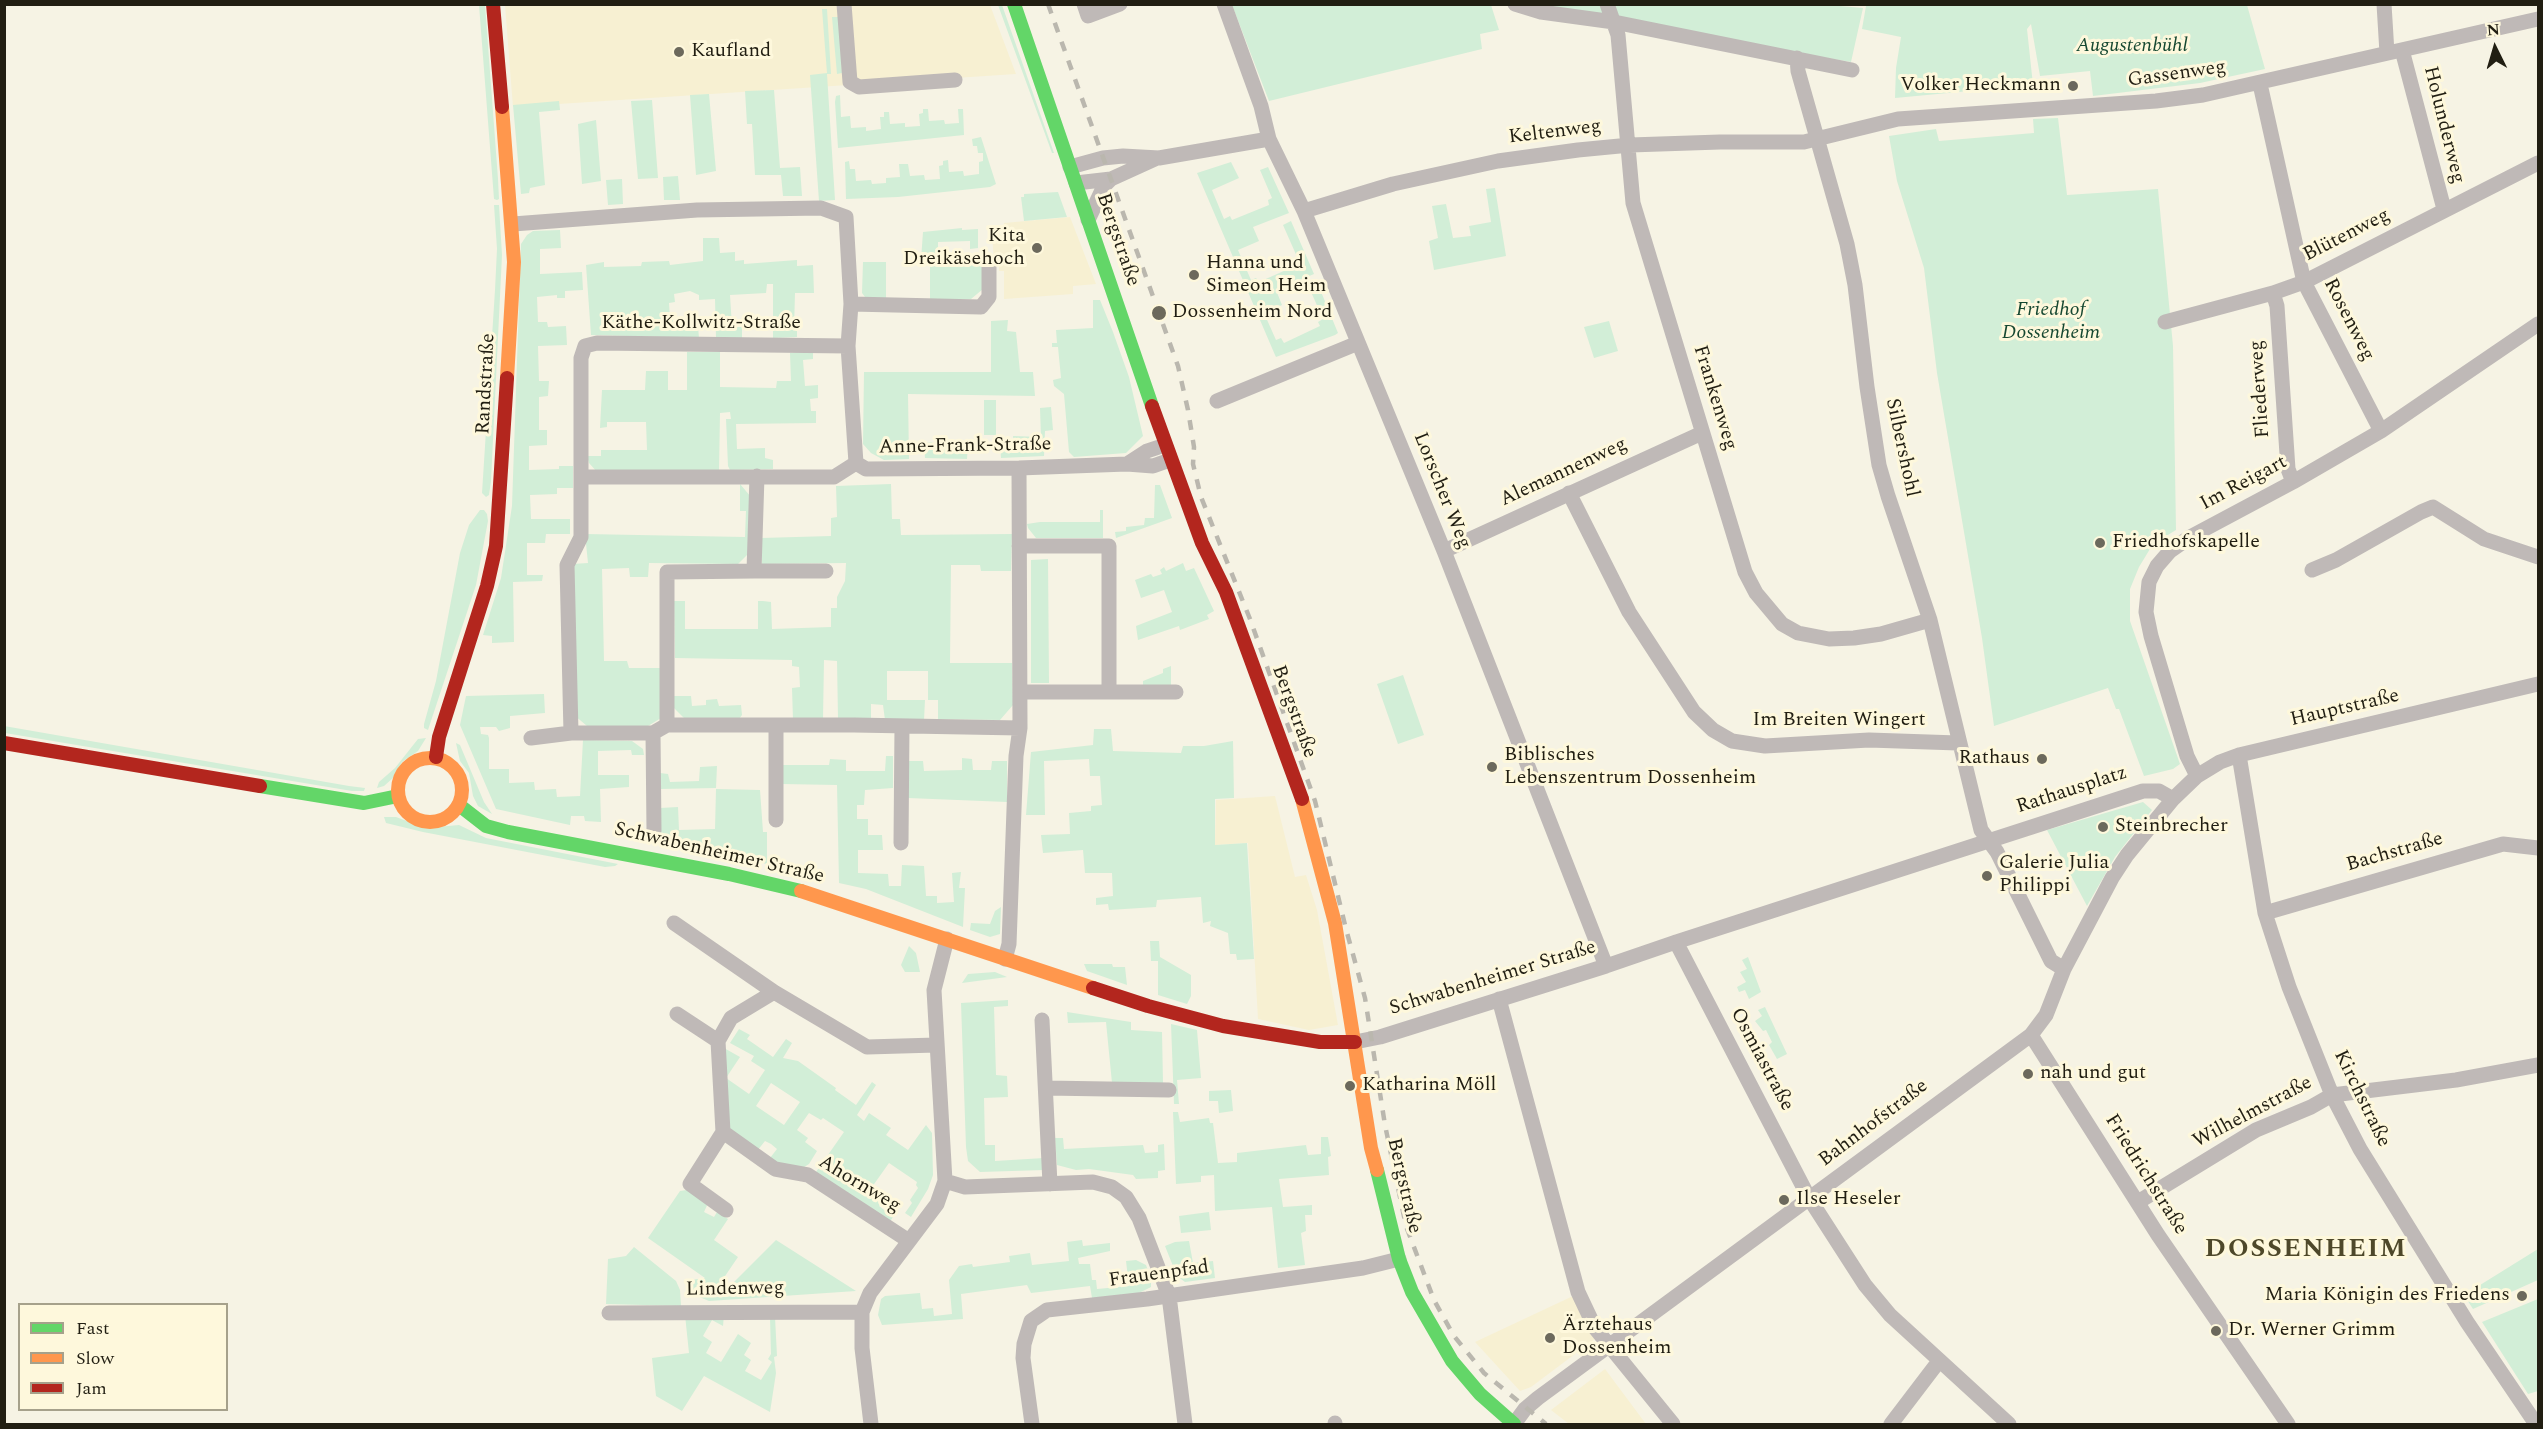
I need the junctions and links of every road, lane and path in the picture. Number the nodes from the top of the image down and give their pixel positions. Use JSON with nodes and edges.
{"nodes":[{"id":1,"x":493,"y":4,"type":"edge"},
{"id":2,"x":844,"y":4,"type":"edge"},
{"id":3,"x":1014,"y":4,"type":"edge"},
{"id":4,"x":1084,"y":4,"type":"edge"},
{"id":5,"x":1120,"y":4,"type":"edge"},
{"id":6,"x":1224,"y":4,"type":"edge"},
{"id":7,"x":1515,"y":4,"type":"edge"},
{"id":8,"x":1607,"y":4,"type":"edge"},
{"id":9,"x":2384,"y":4,"type":"edge"},
{"id":10,"x":2538,"y":19,"type":"edge"},
{"id":11,"x":1614,"y":21,"type":"junction"},
{"id":12,"x":2395,"y":51,"type":"junction"},
{"id":13,"x":1797,"y":58,"type":"junction"},
{"id":14,"x":1852,"y":70,"type":"dead end"},
{"id":15,"x":955,"y":80,"type":"dead end"},
{"id":16,"x":2260,"y":84,"type":"junction"},
{"id":17,"x":1269,"y":139,"type":"junction"},
{"id":18,"x":1818,"y":140,"type":"junction"},
{"id":19,"x":1630,"y":145,"type":"junction"},
{"id":20,"x":1159,"y":158,"type":"junction"},
{"id":21,"x":2538,"y":163,"type":"edge"},
{"id":22,"x":1070,"y":167,"type":"junction"},
{"id":23,"x":1111,"y":179,"type":"junction"},
{"id":24,"x":1076,"y":183,"type":"junction"},
{"id":25,"x":2444,"y":209,"type":"junction"},
{"id":26,"x":1304,"y":211,"type":"junction"},
{"id":27,"x":1089,"y":220,"type":"junction"},
{"id":28,"x":513,"y":224,"type":"junction"},
{"id":29,"x":989,"y":266,"type":"dead end"},
{"id":30,"x":2304,"y":282,"type":"junction"},
{"id":31,"x":2273,"y":293,"type":"junction"},
{"id":32,"x":851,"y":304,"type":"junction"},
{"id":33,"x":2164,"y":322,"type":"dead end"},
{"id":34,"x":2538,"y":324,"type":"edge"},
{"id":35,"x":1358,"y":343,"type":"junction"},
{"id":36,"x":848,"y":346,"type":"junction"},
{"id":37,"x":1217,"y":400,"type":"dead end"},
{"id":38,"x":2381,"y":430,"type":"junction"},
{"id":39,"x":1702,"y":433,"type":"junction"},
{"id":40,"x":1167,"y":453,"type":"junction"},
{"id":41,"x":855,"y":463,"type":"junction"},
{"id":42,"x":1019,"y":468,"type":"junction"},
{"id":43,"x":757,"y":476,"type":"junction"},
{"id":44,"x":581,"y":477,"type":"junction"},
{"id":45,"x":2293,"y":482,"type":"junction"},
{"id":46,"x":1569,"y":493,"type":"junction"},
{"id":47,"x":1020,"y":546,"type":"junction"},
{"id":48,"x":1444,"y":551,"type":"junction"},
{"id":49,"x":2538,"y":556,"type":"edge"},
{"id":50,"x":2312,"y":570,"type":"dead end"},
{"id":51,"x":754,"y":571,"type":"junction"},
{"id":52,"x":826,"y":571,"type":"dead end"},
{"id":53,"x":1930,"y":620,"type":"junction"},
{"id":54,"x":2538,"y":684,"type":"edge"},
{"id":55,"x":1020,"y":692,"type":"junction"},
{"id":56,"x":1109,"y":692,"type":"junction"},
{"id":57,"x":1176,"y":692,"type":"dead end"},
{"id":58,"x":667,"y":725,"type":"junction"},
{"id":59,"x":776,"y":725,"type":"junction"},
{"id":60,"x":902,"y":726,"type":"junction"},
{"id":61,"x":1020,"y":728,"type":"junction"},
{"id":62,"x":571,"y":733,"type":"junction"},
{"id":63,"x":653,"y":733,"type":"junction"},
{"id":64,"x":531,"y":738,"type":"dead end"},
{"id":65,"x":4,"y":743,"type":"edge"},
{"id":66,"x":1958,"y":743,"type":"junction"},
{"id":67,"x":2239,"y":755,"type":"junction"},
{"id":68,"x":436,"y":758,"type":"junction"},
{"id":69,"x":2197,"y":776,"type":"junction"},
{"id":70,"x":398,"y":796,"type":"junction"},
{"id":71,"x":2173,"y":799,"type":"junction"},
{"id":72,"x":459,"y":805,"type":"junction"},
{"id":73,"x":776,"y":820,"type":"dead end"},
{"id":74,"x":654,"y":831,"type":"dead end"},
{"id":75,"x":1986,"y":841,"type":"junction"},
{"id":76,"x":901,"y":843,"type":"dead end"},
{"id":77,"x":2538,"y":848,"type":"edge"},
{"id":78,"x":2265,"y":913,"type":"junction"},
{"id":79,"x":674,"y":923,"type":"dead end"},
{"id":80,"x":947,"y":939,"type":"junction"},
{"id":81,"x":1676,"y":942,"type":"junction"},
{"id":82,"x":1005,"y":959,"type":"junction"},
{"id":83,"x":1606,"y":966,"type":"junction"},
{"id":84,"x":2064,"y":969,"type":"junction"},
{"id":85,"x":774,"y":992,"type":"junction"},
{"id":86,"x":1498,"y":999,"type":"junction"},
{"id":87,"x":677,"y":1014,"type":"dead end"},
{"id":88,"x":1042,"y":1020,"type":"dead end"},
{"id":89,"x":2031,"y":1035,"type":"junction"},
{"id":90,"x":718,"y":1041,"type":"junction"},
{"id":91,"x":1355,"y":1042,"type":"junction"},
{"id":92,"x":936,"y":1045,"type":"junction"},
{"id":93,"x":2538,"y":1065,"type":"edge"},
{"id":94,"x":1046,"y":1088,"type":"junction"},
{"id":95,"x":1169,"y":1090,"type":"dead end"},
{"id":96,"x":2332,"y":1095,"type":"junction"},
{"id":97,"x":723,"y":1132,"type":"junction"},
{"id":98,"x":945,"y":1181,"type":"junction"},
{"id":99,"x":1050,"y":1184,"type":"junction"},
{"id":100,"x":1809,"y":1198,"type":"junction"},
{"id":101,"x":2138,"y":1202,"type":"junction"},
{"id":102,"x":726,"y":1210,"type":"dead end"},
{"id":103,"x":909,"y":1241,"type":"junction"},
{"id":104,"x":1400,"y":1259,"type":"junction"},
{"id":105,"x":1169,"y":1296,"type":"junction"},
{"id":106,"x":862,"y":1312,"type":"junction"},
{"id":107,"x":609,"y":1313,"type":"dead end"},
{"id":108,"x":1609,"y":1345,"type":"junction"},
{"id":109,"x":1940,"y":1361,"type":"junction"},
{"id":110,"x":2531,"y":1421,"type":"edge"},
{"id":111,"x":871,"y":1425,"type":"edge"},
{"id":112,"x":1032,"y":1425,"type":"edge"},
{"id":113,"x":1185,"y":1425,"type":"edge"},
{"id":114,"x":1514,"y":1425,"type":"edge"},
{"id":115,"x":1673,"y":1425,"type":"edge"},
{"id":116,"x":1891,"y":1425,"type":"edge"},
{"id":117,"x":2009,"y":1425,"type":"edge"},
{"id":118,"x":2288,"y":1425,"type":"edge"}],
"edges":[{"from":1,"to":28,"type":"street","name":"Randstraße"},
{"from":2,"to":15,"type":"street"},
{"from":3,"to":22,"type":"street","name":"Bergstraße"},
{"from":4,"to":5,"type":"street"},
{"from":6,"to":17,"type":"street","name":"Lorscher Weg"},
{"from":7,"to":11,"type":"street"},
{"from":8,"to":11,"type":"street","name":"Frankenweg"},
{"from":9,"to":12,"type":"street","name":"Holunderweg"},
{"from":10,"to":12,"type":"street","name":"Gassenweg"},
{"from":11,"to":13,"type":"street"},
{"from":11,"to":19,"type":"street","name":"Frankenweg"},
{"from":12,"to":16,"type":"street","name":"Gassenweg"},
{"from":12,"to":25,"type":"street","name":"Holunderweg"},
{"from":13,"to":14,"type":"street"},
{"from":13,"to":18,"type":"street","name":"Silbershohl"},
{"from":16,"to":18,"type":"street","name":"Gassenweg"},
{"from":16,"to":30,"type":"street","name":"Rosenweg"},
{"from":17,"to":20,"type":"street"},
{"from":17,"to":26,"type":"street","name":"Lorscher Weg"},
{"from":18,"to":19,"type":"street","name":"Keltenweg"},
{"from":18,"to":53,"type":"street","name":"Silbershohl"},
{"from":19,"to":26,"type":"street","name":"Keltenweg"},
{"from":19,"to":39,"type":"street","name":"Frankenweg"},
{"from":20,"to":22,"type":"street"},
{"from":20,"to":23,"type":"street"},
{"from":21,"to":25,"type":"street","name":"Blütenweg"},
{"from":22,"to":24,"type":"street","name":"Bergstraße"},
{"from":23,"to":24,"type":"street"},
{"from":23,"to":27,"type":"street"},
{"from":24,"to":27,"type":"street","name":"Bergstraße"},
{"from":25,"to":30,"type":"street","name":"Blütenweg"},
{"from":26,"to":35,"type":"street","name":"Lorscher Weg"},
{"from":27,"to":40,"type":"street","name":"Bergstraße"},
{"from":28,"to":32,"type":"street","name":"Anne-Frank-Straße"},
{"from":28,"to":68,"type":"street","name":"Randstraße"},
{"from":29,"to":32,"type":"street"},
{"from":30,"to":31,"type":"street","name":"Blütenweg"},
{"from":30,"to":38,"type":"street","name":"Rosenweg"},
{"from":31,"to":33,"type":"street","name":"Blütenweg"},
{"from":31,"to":45,"type":"street","name":"Fliederweg"},
{"from":32,"to":36,"type":"street","name":"Anne-Frank-Straße"},
{"from":34,"to":38,"type":"street","name":"Im Reigart"},
{"from":35,"to":37,"type":"street"},
{"from":35,"to":48,"type":"street","name":"Lorscher Weg"},
{"from":36,"to":41,"type":"street","name":"Anne-Frank-Straße"},
{"from":36,"to":44,"type":"street","name":"Käthe-Kollwitz-Straße"},
{"from":38,"to":45,"type":"street","name":"Im Reigart"},
{"from":39,"to":46,"type":"street","name":"Alemannenweg"},
{"from":39,"to":53,"type":"street","name":"Frankenweg"},
{"from":40,"to":42,"type":"street","name":"Anne-Frank-Straße"},
{"from":40,"to":91,"type":"street","name":"Bergstraße"},
{"from":41,"to":42,"type":"street","name":"Anne-Frank-Straße"},
{"from":41,"to":43,"type":"street"},
{"from":42,"to":47,"type":"street"},
{"from":43,"to":44,"type":"street"},
{"from":43,"to":51,"type":"street"},
{"from":44,"to":62,"type":"street","name":"Käthe-Kollwitz-Straße"},
{"from":45,"to":69,"type":"street","name":"Im Reigart"},
{"from":46,"to":48,"type":"street","name":"Alemannenweg"},
{"from":46,"to":66,"type":"street","name":"Im Breiten Wingert"},
{"from":47,"to":55,"type":"street"},
{"from":47,"to":56,"type":"street"},
{"from":48,"to":83,"type":"street","name":"Lorscher Weg"},
{"from":49,"to":50,"type":"street"},
{"from":51,"to":52,"type":"street"},
{"from":51,"to":58,"type":"street"},
{"from":53,"to":66,"type":"street","name":"Silbershohl"},
{"from":54,"to":67,"type":"street","name":"Hauptstraße"},
{"from":55,"to":56,"type":"street"},
{"from":55,"to":61,"type":"street"},
{"from":56,"to":57,"type":"street"},
{"from":58,"to":59,"type":"street"},
{"from":58,"to":63,"type":"street"},
{"from":59,"to":60,"type":"street"},
{"from":59,"to":73,"type":"street"},
{"from":60,"to":61,"type":"street"},
{"from":60,"to":76,"type":"street"},
{"from":61,"to":82,"type":"street"},
{"from":62,"to":63,"type":"street"},
{"from":62,"to":64,"type":"street"},
{"from":63,"to":74,"type":"street"},
{"from":65,"to":70,"type":"street"},
{"from":66,"to":75,"type":"street","name":"Silbershohl"},
{"from":67,"to":69,"type":"street","name":"Hauptstraße"},
{"from":67,"to":78,"type":"street","name":"Kirchstraße"},
{"from":68,"to":70,"type":"street"},
{"from":68,"to":72,"type":"street"},
{"from":69,"to":71,"type":"street","name":"Hauptstraße"},
{"from":70,"to":72,"type":"street"},
{"from":71,"to":75,"type":"street","name":"Rathausplatz"},
{"from":71,"to":84,"type":"street"},
{"from":72,"to":80,"type":"street","name":"Schwabenheimer Straße"},
{"from":75,"to":81,"type":"street","name":"Schwabenheimer Straße"},
{"from":75,"to":84,"type":"street"},
{"from":77,"to":78,"type":"street","name":"Bachstraße"},
{"from":78,"to":96,"type":"street","name":"Kirchstraße"},
{"from":79,"to":85,"type":"street"},
{"from":80,"to":82,"type":"street","name":"Schwabenheimer Straße"},
{"from":80,"to":92,"type":"street"},
{"from":81,"to":83,"type":"street","name":"Schwabenheimer Straße"},
{"from":81,"to":100,"type":"street","name":"Osmiastraße"},
{"from":82,"to":91,"type":"street","name":"Schwabenheimer Straße"},
{"from":83,"to":86,"type":"street","name":"Schwabenheimer Straße"},
{"from":84,"to":89,"type":"street","name":"Bahnhofstraße"},
{"from":85,"to":90,"type":"street"},
{"from":85,"to":92,"type":"street"},
{"from":86,"to":91,"type":"street","name":"Schwabenheimer Straße"},
{"from":86,"to":108,"type":"street"},
{"from":87,"to":90,"type":"street"},
{"from":88,"to":94,"type":"street"},
{"from":89,"to":100,"type":"street","name":"Bahnhofstraße"},
{"from":89,"to":101,"type":"street","name":"Friedrichstraße"},
{"from":90,"to":97,"type":"street"},
{"from":91,"to":104,"type":"street","name":"Bergstraße"},
{"from":92,"to":98,"type":"street"},
{"from":93,"to":96,"type":"street","name":"Wilhelmstraße"},
{"from":94,"to":95,"type":"street"},
{"from":94,"to":99,"type":"street"},
{"from":96,"to":101,"type":"street","name":"Wilhelmstraße"},
{"from":96,"to":110,"type":"street","name":"Kirchstraße"},
{"from":97,"to":102,"type":"street"},
{"from":97,"to":103,"type":"street","name":"Ahornweg"},
{"from":98,"to":99,"type":"street"},
{"from":98,"to":103,"type":"street"},
{"from":99,"to":105,"type":"street"},
{"from":100,"to":108,"type":"street","name":"Bahnhofstraße"},
{"from":100,"to":109,"type":"street","name":"Osmiastraße"},
{"from":101,"to":118,"type":"street","name":"Friedrichstraße"},
{"from":103,"to":106,"type":"street"},
{"from":104,"to":105,"type":"street","name":"Frauenpfad"},
{"from":104,"to":114,"type":"street","name":"Bergstraße"},
{"from":105,"to":112,"type":"street","name":"Frauenpfad"},
{"from":105,"to":113,"type":"street"},
{"from":106,"to":107,"type":"street","name":"Lindenweg"},
{"from":106,"to":111,"type":"street"},
{"from":108,"to":114,"type":"street","name":"Bahnhofstraße"},
{"from":108,"to":115,"type":"street"},
{"from":109,"to":116,"type":"street"},
{"from":109,"to":117,"type":"street","name":"Osmiastraße"}]}
